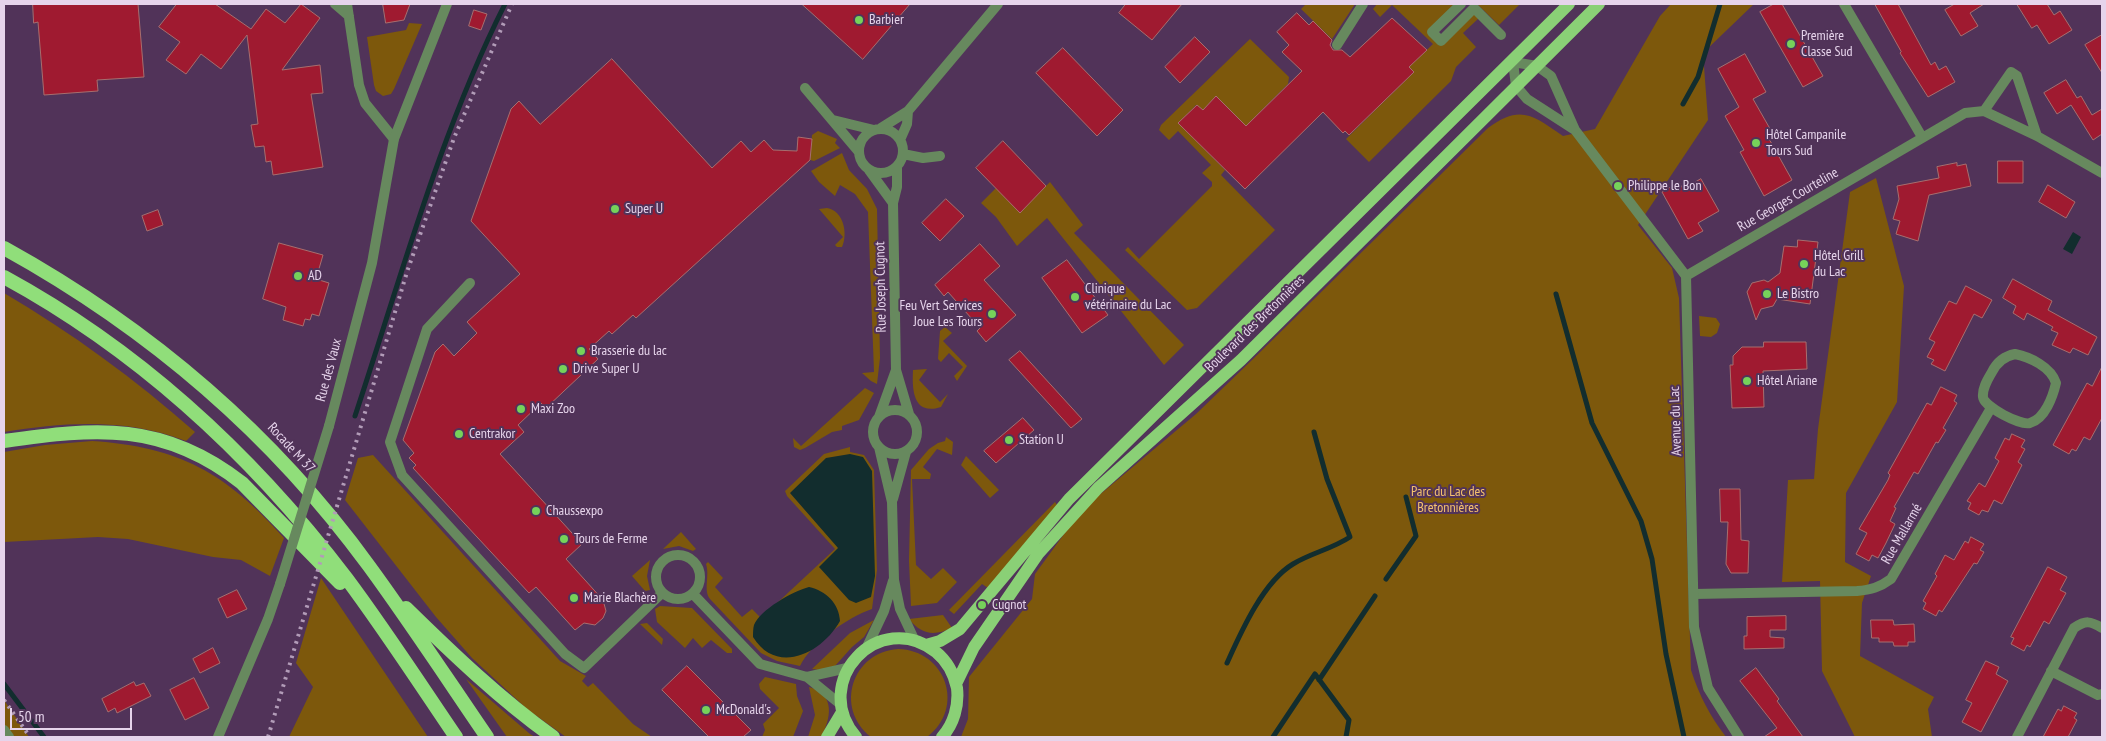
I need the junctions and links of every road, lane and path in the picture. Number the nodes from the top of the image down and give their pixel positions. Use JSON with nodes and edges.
{"nodes":[{"id":1,"x":335,"y":4,"type":"edge"},
{"id":2,"x":347,"y":4,"type":"edge"},
{"id":3,"x":447,"y":4,"type":"edge"},
{"id":4,"x":998,"y":4,"type":"edge"},
{"id":5,"x":1363,"y":4,"type":"edge"},
{"id":6,"x":1460,"y":4,"type":"edge"},
{"id":7,"x":1569,"y":4,"type":"edge"},
{"id":8,"x":1599,"y":4,"type":"edge"},
{"id":9,"x":1844,"y":4,"type":"edge"},
{"id":10,"x":349,"y":16,"type":"junction"},
{"id":11,"x":1501,"y":35,"type":"dead end"},
{"id":12,"x":1337,"y":45,"type":"dead end"},
{"id":13,"x":1513,"y":62,"type":"junction"},
{"id":14,"x":1537,"y":66,"type":"junction"},
{"id":15,"x":1516,"y":86,"type":"junction"},
{"id":16,"x":806,"y":88,"type":"dead end"},
{"id":17,"x":1984,"y":110,"type":"junction"},
{"id":18,"x":908,"y":111,"type":"junction"},
{"id":19,"x":833,"y":121,"type":"junction"},
{"id":20,"x":878,"y":129,"type":"junction"},
{"id":21,"x":1575,"y":130,"type":"junction"},
{"id":22,"x":1922,"y":136,"type":"junction"},
{"id":23,"x":2037,"y":136,"type":"junction"},
{"id":24,"x":394,"y":138,"type":"junction"},
{"id":25,"x":900,"y":140,"type":"junction"},
{"id":26,"x":859,"y":152,"type":"junction"},
{"id":27,"x":903,"y":154,"type":"junction"},
{"id":28,"x":940,"y":156,"type":"dead end"},
{"id":29,"x":897,"y":166,"type":"junction"},
{"id":30,"x":869,"y":170,"type":"junction"},
{"id":31,"x":2102,"y":173,"type":"edge"},
{"id":32,"x":892,"y":204,"type":"junction"},
{"id":33,"x":4,"y":237,"type":"edge"},
{"id":34,"x":4,"y":248,"type":"edge"},
{"id":35,"x":54,"y":276,"type":"junction"},
{"id":36,"x":1686,"y":276,"type":"junction"},
{"id":37,"x":4,"y":277,"type":"edge"},
{"id":38,"x":470,"y":283,"type":"dead end"},
{"id":39,"x":896,"y":370,"type":"junction"},
{"id":40,"x":1991,"y":408,"type":"junction"},
{"id":41,"x":909,"y":414,"type":"junction"},
{"id":42,"x":879,"y":417,"type":"junction"},
{"id":43,"x":4,"y":441,"type":"edge"},
{"id":44,"x":879,"y":448,"type":"junction"},
{"id":45,"x":906,"y":452,"type":"junction"},
{"id":46,"x":892,"y":502,"type":"junction"},
{"id":47,"x":894,"y":580,"type":"junction"},
{"id":48,"x":385,"y":588,"type":"junction"},
{"id":49,"x":662,"y":593,"type":"junction"},
{"id":50,"x":693,"y":594,"type":"junction"},
{"id":51,"x":1694,"y":594,"type":"junction"},
{"id":52,"x":376,"y":620,"type":"junction"},
{"id":53,"x":2102,"y":628,"type":"edge"},
{"id":54,"x":921,"y":643,"type":"junction"},
{"id":55,"x":866,"y":649,"type":"junction"},
{"id":56,"x":848,"y":668,"type":"junction"},
{"id":57,"x":2051,"y":671,"type":"junction"},
{"id":58,"x":807,"y":677,"type":"junction"},
{"id":59,"x":956,"y":684,"type":"junction"},
{"id":60,"x":2102,"y":694,"type":"edge"},
{"id":61,"x":841,"y":708,"type":"junction"},
{"id":62,"x":4,"y":730,"type":"edge"},
{"id":63,"x":947,"y":734,"type":"edge"},
{"id":64,"x":9,"y":737,"type":"edge"},
{"id":65,"x":218,"y":737,"type":"edge"},
{"id":66,"x":456,"y":737,"type":"edge"},
{"id":67,"x":487,"y":737,"type":"edge"},
{"id":68,"x":553,"y":737,"type":"edge"},
{"id":69,"x":827,"y":737,"type":"edge"},
{"id":70,"x":856,"y":737,"type":"edge"},
{"id":71,"x":1739,"y":737,"type":"edge"},
{"id":72,"x":2017,"y":737,"type":"edge"}],
"edges":[{"from":1,"to":10,"type":"street"},
{"from":2,"to":10,"type":"street"},
{"from":3,"to":24,"type":"street","name":"Rue des Vaux"},
{"from":4,"to":18,"type":"street"},
{"from":5,"to":12,"type":"street"},
{"from":6,"to":11,"type":"street"},
{"from":7,"to":13,"type":"main road","name":"Boulevard des Bretonnières"},
{"from":8,"to":14,"type":"main road","name":"Boulevard des Bretonnières"},
{"from":9,"to":22,"type":"street"},
{"from":10,"to":24,"type":"street"},
{"from":13,"to":14,"type":"street"},
{"from":13,"to":15,"type":"street"},
{"from":13,"to":54,"type":"main road","name":"Boulevard des Bretonnières"},
{"from":14,"to":15,"type":"main road","name":"Boulevard des Bretonnières"},
{"from":14,"to":21,"type":"street"},
{"from":15,"to":21,"type":"street"},
{"from":15,"to":59,"type":"main road","name":"Boulevard des Bretonnières"},
{"from":16,"to":19,"type":"street"},
{"from":17,"to":22,"type":"street","name":"Rue Georges Courteline"},
{"from":17,"to":23,"type":"street"},
{"from":17,"to":23,"type":"street"},
{"from":18,"to":20,"type":"street"},
{"from":18,"to":25,"type":"street"},
{"from":19,"to":20,"type":"street"},
{"from":19,"to":26,"type":"street"},
{"from":20,"to":25,"type":"street"},
{"from":20,"to":26,"type":"street"},
{"from":21,"to":36,"type":"street"},
{"from":22,"to":36,"type":"street","name":"Rue Georges Courteline"},
{"from":23,"to":31,"type":"street"},
{"from":24,"to":65,"type":"street","name":"Rue des Vaux","bridge":true},
{"from":25,"to":27,"type":"street"},
{"from":26,"to":30,"type":"street"},
{"from":27,"to":28,"type":"street"},
{"from":27,"to":29,"type":"street"},
{"from":29,"to":30,"type":"street"},
{"from":29,"to":32,"type":"street","name":"Rue Joseph Cugnot"},
{"from":30,"to":32,"type":"street"},
{"from":32,"to":39,"type":"street","name":"Rue Joseph Cugnot"},
{"from":33,"to":35,"type":"highway"},
{"from":34,"to":35,"type":"highway","name":"Rocade M 37"},
{"from":35,"to":48,"type":"highway","name":"Rocade M 37"},
{"from":36,"to":51,"type":"street","name":"Avenue du Lac"},
{"from":37,"to":52,"type":"highway"},
{"from":38,"to":49,"type":"street"},
{"from":39,"to":41,"type":"street","name":"Rue Joseph Cugnot"},
{"from":39,"to":42,"type":"street","name":"Rue Joseph Cugnot"},
{"from":40,"to":40,"type":"street"},
{"from":40,"to":51,"type":"street","name":"Rue Mallarmé"},
{"from":41,"to":42,"type":"street"},
{"from":41,"to":45,"type":"street"},
{"from":42,"to":44,"type":"street"},
{"from":43,"to":52,"type":"highway"},
{"from":44,"to":45,"type":"street"},
{"from":44,"to":46,"type":"street"},
{"from":45,"to":46,"type":"street"},
{"from":46,"to":47,"type":"street"},
{"from":47,"to":54,"type":"street"},
{"from":47,"to":55,"type":"street"},
{"from":48,"to":67,"type":"highway","name":"Rocade M 37"},
{"from":48,"to":68,"type":"highway"},
{"from":49,"to":50,"type":"street"},
{"from":49,"to":50,"type":"street"},
{"from":50,"to":58,"type":"street"},
{"from":51,"to":71,"type":"street","name":"Avenue du Lac"},
{"from":52,"to":66,"type":"highway"},
{"from":53,"to":57,"type":"street"},
{"from":54,"to":55,"type":"main road"},
{"from":54,"to":59,"type":"main road"},
{"from":55,"to":56,"type":"main road"},
{"from":56,"to":58,"type":"street"},
{"from":56,"to":61,"type":"main road"},
{"from":57,"to":60,"type":"street"},
{"from":57,"to":72,"type":"street"},
{"from":58,"to":61,"type":"street"},
{"from":59,"to":63,"type":"main road"},
{"from":61,"to":69,"type":"main road"},
{"from":61,"to":70,"type":"main road"},
{"from":62,"to":64,"type":"street"}]}
